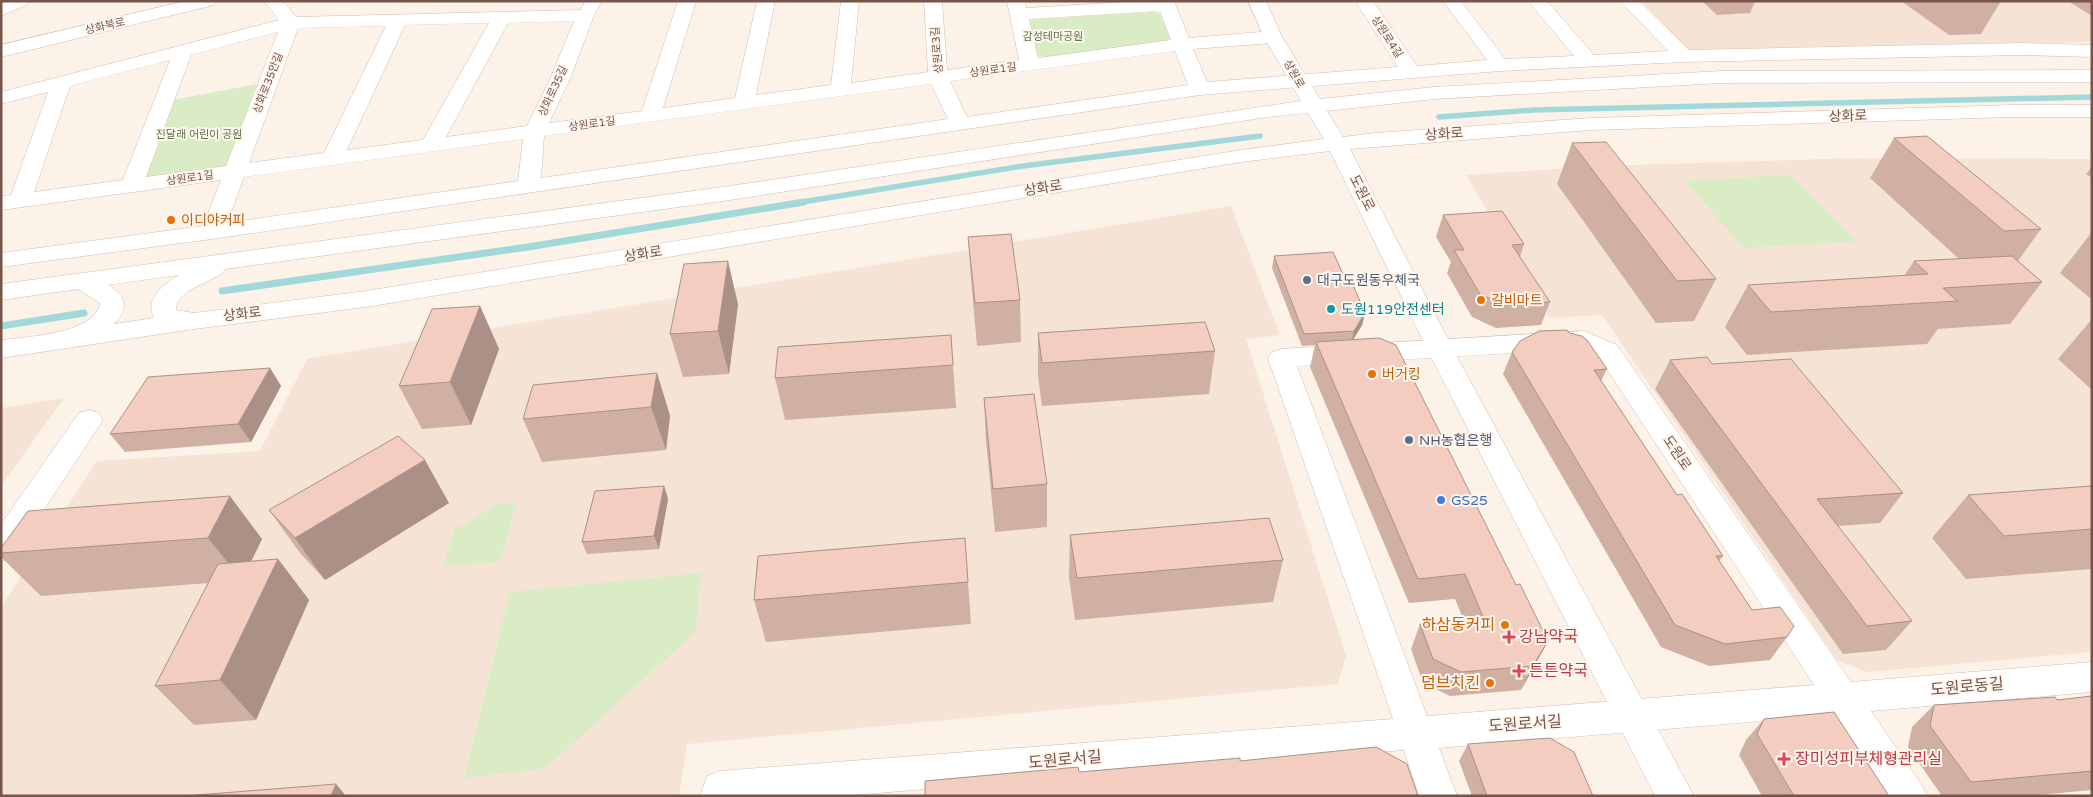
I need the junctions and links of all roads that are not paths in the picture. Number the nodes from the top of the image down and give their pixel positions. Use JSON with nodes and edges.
{"nodes":[{"id":1,"x":20,"y":1,"type":"edge"},
{"id":2,"x":208,"y":1,"type":"edge"},
{"id":3,"x":273,"y":1,"type":"edge"},
{"id":4,"x":687,"y":1,"type":"edge"},
{"id":5,"x":766,"y":1,"type":"edge"},
{"id":6,"x":850,"y":1,"type":"edge"},
{"id":7,"x":933,"y":1,"type":"edge"},
{"id":8,"x":1257,"y":1,"type":"edge"},
{"id":9,"x":1364,"y":1,"type":"edge"},
{"id":10,"x":1452,"y":1,"type":"edge"},
{"id":11,"x":1537,"y":1,"type":"edge"},
{"id":12,"x":1629,"y":1,"type":"edge"},
{"id":13,"x":1166,"y":3,"type":"edge"},
{"id":14,"x":590,"y":8,"type":"edge"},
{"id":15,"x":1018,"y":8,"type":"edge"},
{"id":16,"x":1,"y":11,"type":"edge"},
{"id":17,"x":501,"y":18,"type":"junction"},
{"id":18,"x":398,"y":20,"type":"junction"},
{"id":19,"x":291,"y":23,"type":"junction"},
{"id":20,"x":1272,"y":37,"type":"junction"},
{"id":21,"x":1182,"y":44,"type":"junction"},
{"id":22,"x":1,"y":51,"type":"edge"},
{"id":23,"x":183,"y":51,"type":"junction"},
{"id":24,"x":2092,"y":51,"type":"edge"},
{"id":25,"x":1684,"y":56,"type":"junction"},
{"id":26,"x":1588,"y":60,"type":"junction"},
{"id":27,"x":1030,"y":65,"type":"junction"},
{"id":28,"x":1500,"y":65,"type":"junction"},
{"id":29,"x":1411,"y":72,"type":"junction"},
{"id":30,"x":2092,"y":76,"type":"edge"},
{"id":31,"x":938,"y":77,"type":"junction"},
{"id":32,"x":1298,"y":80,"type":"junction"},
{"id":33,"x":61,"y":83,"type":"junction"},
{"id":34,"x":1200,"y":89,"type":"junction"},
{"id":35,"x":840,"y":90,"type":"junction"},
{"id":36,"x":1434,"y":94,"type":"junction"},
{"id":37,"x":1,"y":98,"type":"edge"},
{"id":38,"x":744,"y":103,"type":"junction"},
{"id":39,"x":1312,"y":105,"type":"junction"},
{"id":40,"x":2092,"y":112,"type":"edge"},
{"id":41,"x":650,"y":116,"type":"junction"},
{"id":42,"x":1224,"y":118,"type":"junction"},
{"id":43,"x":960,"y":124,"type":"junction"},
{"id":44,"x":534,"y":132,"type":"junction"},
{"id":45,"x":1455,"y":133,"type":"junction"},
{"id":46,"x":1337,"y":144,"type":"junction"},
{"id":47,"x":430,"y":146,"type":"junction"},
{"id":48,"x":1256,"y":154,"type":"junction"},
{"id":49,"x":332,"y":159,"type":"junction"},
{"id":50,"x":235,"y":172,"type":"junction"},
{"id":51,"x":132,"y":186,"type":"junction"},
{"id":52,"x":529,"y":186,"type":"junction"},
{"id":53,"x":11,"y":202,"type":"edge"},
{"id":54,"x":212,"y":232,"type":"junction"},
{"id":55,"x":1,"y":260,"type":"edge"},
{"id":56,"x":233,"y":260,"type":"junction"},
{"id":57,"x":81,"y":281,"type":"junction"},
{"id":58,"x":1,"y":292,"type":"edge"},
{"id":59,"x":194,"y":320,"type":"junction"},
{"id":60,"x":55,"y":341,"type":"junction"},
{"id":61,"x":1,"y":348,"type":"edge"},
{"id":62,"x":1440,"y":349,"type":"junction"},
{"id":63,"x":89,"y":420,"type":"dead end"},
{"id":64,"x":1,"y":549,"type":"edge"},
{"id":65,"x":2092,"y":677,"type":"edge"},
{"id":66,"x":1842,"y":697,"type":"junction"},
{"id":67,"x":1634,"y":716,"type":"junction"},
{"id":68,"x":1417,"y":732,"type":"junction"},
{"id":69,"x":719,"y":796,"type":"edge"},
{"id":70,"x":1438,"y":796,"type":"edge"},
{"id":71,"x":1675,"y":796,"type":"edge"},
{"id":72,"x":1908,"y":796,"type":"edge"}],
"edges":[{"from":1,"to":16,"type":"street"},
{"from":2,"to":22,"type":"street","name":"상화북로"},
{"from":3,"to":19,"type":"street"},
{"from":4,"to":41,"type":"street"},
{"from":5,"to":38,"type":"street"},
{"from":6,"to":35,"type":"street"},
{"from":7,"to":31,"type":"street","name":"상원로3길"},
{"from":8,"to":20,"type":"street","name":"상원로"},
{"from":9,"to":29,"type":"street","name":"상원로4길"},
{"from":10,"to":28,"type":"street"},
{"from":11,"to":26,"type":"street"},
{"from":12,"to":25,"type":"street"},
{"from":13,"to":15,"type":"street"},
{"from":13,"to":21,"type":"street"},
{"from":14,"to":17,"type":"street"},
{"from":14,"to":44,"type":"street","name":"상화로35길"},
{"from":15,"to":27,"type":"street"},
{"from":17,"to":18,"type":"street"},
{"from":17,"to":47,"type":"street"},
{"from":18,"to":19,"type":"street"},
{"from":18,"to":49,"type":"street"},
{"from":19,"to":23,"type":"street"},
{"from":19,"to":50,"type":"street","name":"상화로35안길"},
{"from":20,"to":21,"type":"street","name":"상원로1길"},
{"from":20,"to":32,"type":"street","name":"상원로"},
{"from":21,"to":27,"type":"street","name":"상원로1길"},
{"from":21,"to":34,"type":"street"},
{"from":23,"to":33,"type":"street"},
{"from":23,"to":51,"type":"street"},
{"from":24,"to":25,"type":"street"},
{"from":25,"to":26,"type":"street"},
{"from":26,"to":28,"type":"street"},
{"from":27,"to":31,"type":"street","name":"상원로1길"},
{"from":28,"to":29,"type":"street"},
{"from":29,"to":32,"type":"street"},
{"from":30,"to":36,"type":"street"},
{"from":31,"to":35,"type":"street","name":"상원로1길"},
{"from":31,"to":43,"type":"street","name":"상원로3길"},
{"from":32,"to":34,"type":"street"},
{"from":32,"to":39,"type":"street","name":"상원로"},
{"from":33,"to":37,"type":"street"},
{"from":33,"to":53,"type":"street"},
{"from":34,"to":43,"type":"street"},
{"from":35,"to":38,"type":"street","name":"상원로1길"},
{"from":36,"to":39,"type":"street"},
{"from":36,"to":45,"type":"street"},
{"from":38,"to":41,"type":"street","name":"상원로1길"},
{"from":39,"to":42,"type":"street"},
{"from":39,"to":46,"type":"street","name":"상원로"},
{"from":40,"to":45,"type":"street","name":"상화로"},
{"from":41,"to":44,"type":"street","name":"상원로1길"},
{"from":42,"to":48,"type":"street"},
{"from":42,"to":56,"type":"street"},
{"from":43,"to":52,"type":"street"},
{"from":44,"to":47,"type":"street","name":"상원로1길"},
{"from":44,"to":52,"type":"street","name":"상화로35길"},
{"from":45,"to":46,"type":"street","name":"상화로"},
{"from":46,"to":48,"type":"street","name":"상화로"},
{"from":46,"to":62,"type":"street","name":"도원로"},
{"from":47,"to":49,"type":"street","name":"상원로1길"},
{"from":48,"to":59,"type":"street","name":"상화로"},
{"from":49,"to":50,"type":"street","name":"상원로1길"},
{"from":50,"to":51,"type":"street","name":"상원로1길"},
{"from":50,"to":54,"type":"street","name":"상화로35안길"},
{"from":51,"to":53,"type":"street","name":"상원로1길"},
{"from":52,"to":54,"type":"street"},
{"from":54,"to":55,"type":"street"},
{"from":56,"to":57,"type":"street"},
{"from":56,"to":59,"type":"street"},
{"from":57,"to":58,"type":"street"},
{"from":57,"to":60,"type":"street"},
{"from":59,"to":60,"type":"street","name":"상화로"},
{"from":60,"to":61,"type":"street","name":"상화로"},
{"from":62,"to":66,"type":"street","name":"도원로"},
{"from":62,"to":67,"type":"street","name":"도원로"},
{"from":62,"to":68,"type":"street","name":"도원로"},
{"from":63,"to":64,"type":"street"},
{"from":65,"to":66,"type":"street","name":"도원로동길"},
{"from":66,"to":67,"type":"street","name":"도원로동길"},
{"from":66,"to":72,"type":"street"},
{"from":67,"to":68,"type":"street","name":"도원로서길"},
{"from":67,"to":71,"type":"street","name":"도원로"},
{"from":68,"to":69,"type":"street","name":"도원로서길"},
{"from":68,"to":70,"type":"street"}]}
